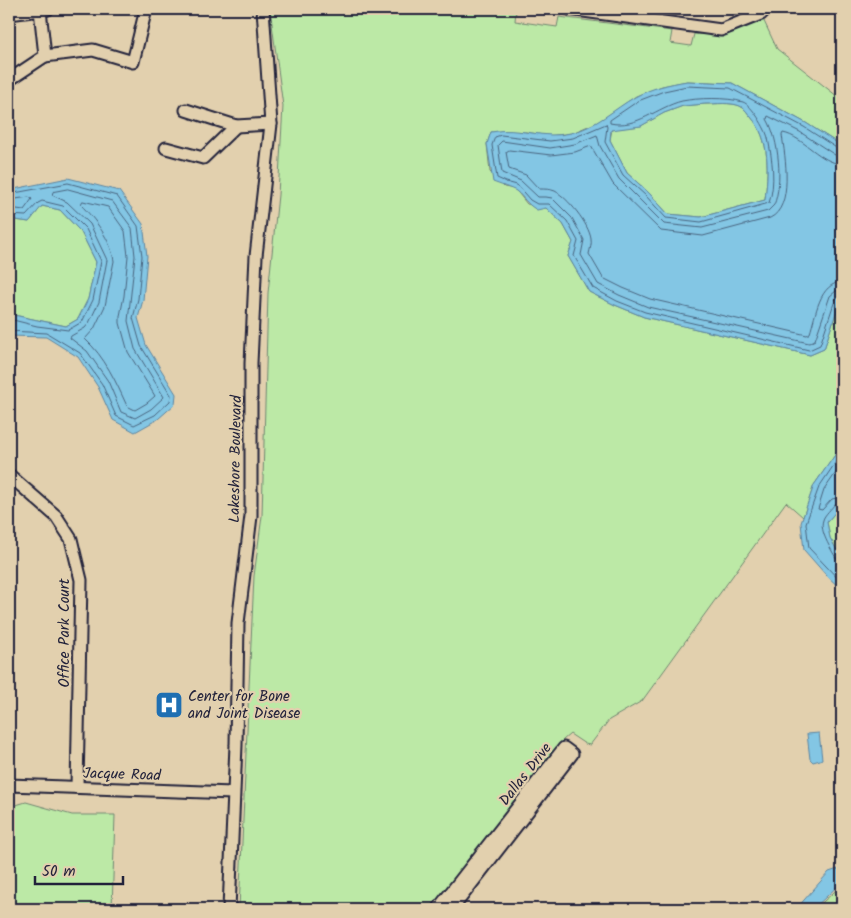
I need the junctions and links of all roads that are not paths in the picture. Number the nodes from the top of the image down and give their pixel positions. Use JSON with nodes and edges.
{"nodes":[{"id":1,"x":44,"y":9,"type":"edge"},
{"id":2,"x":146,"y":9,"type":"edge"},
{"id":3,"x":263,"y":9,"type":"edge"},
{"id":4,"x":569,"y":9,"type":"edge"},
{"id":5,"x":766,"y":9,"type":"edge"},
{"id":6,"x":607,"y":11,"type":"edge"},
{"id":7,"x":9,"y":14,"type":"edge"},
{"id":8,"x":44,"y":56,"type":"junction"},
{"id":9,"x":9,"y":80,"type":"edge"},
{"id":10,"x":186,"y":110,"type":"dead end"},
{"id":11,"x":271,"y":124,"type":"junction"},
{"id":12,"x":236,"y":126,"type":"junction"},
{"id":13,"x":166,"y":148,"type":"dead end"},
{"id":14,"x":9,"y":475,"type":"edge"},
{"id":15,"x":9,"y":785,"type":"edge"},
{"id":16,"x":78,"y":787,"type":"junction"},
{"id":17,"x":234,"y":793,"type":"junction"},
{"id":18,"x":229,"y":909,"type":"edge"},
{"id":19,"x":438,"y":909,"type":"edge"},
{"id":20,"x":452,"y":909,"type":"edge"}],
"edges":[{"from":1,"to":7,"type":"street"},
{"from":1,"to":8,"type":"street"},
{"from":2,"to":8,"type":"street"},
{"from":3,"to":11,"type":"street","name":"Lakeshore Boulevard"},
{"from":4,"to":6,"type":"street"},
{"from":5,"to":6,"type":"street"},
{"from":8,"to":9,"type":"street"},
{"from":10,"to":12,"type":"street"},
{"from":11,"to":12,"type":"street"},
{"from":11,"to":17,"type":"street","name":"Lakeshore Boulevard"},
{"from":12,"to":13,"type":"street"},
{"from":14,"to":16,"type":"street","name":"Office Park Court"},
{"from":15,"to":16,"type":"street","name":"Jacque Road"},
{"from":16,"to":17,"type":"street","name":"Jacque Road"},
{"from":17,"to":18,"type":"street","name":"Lakeshore Boulevard"},
{"from":19,"to":20,"type":"street","name":"Dallas Drive"}]}
